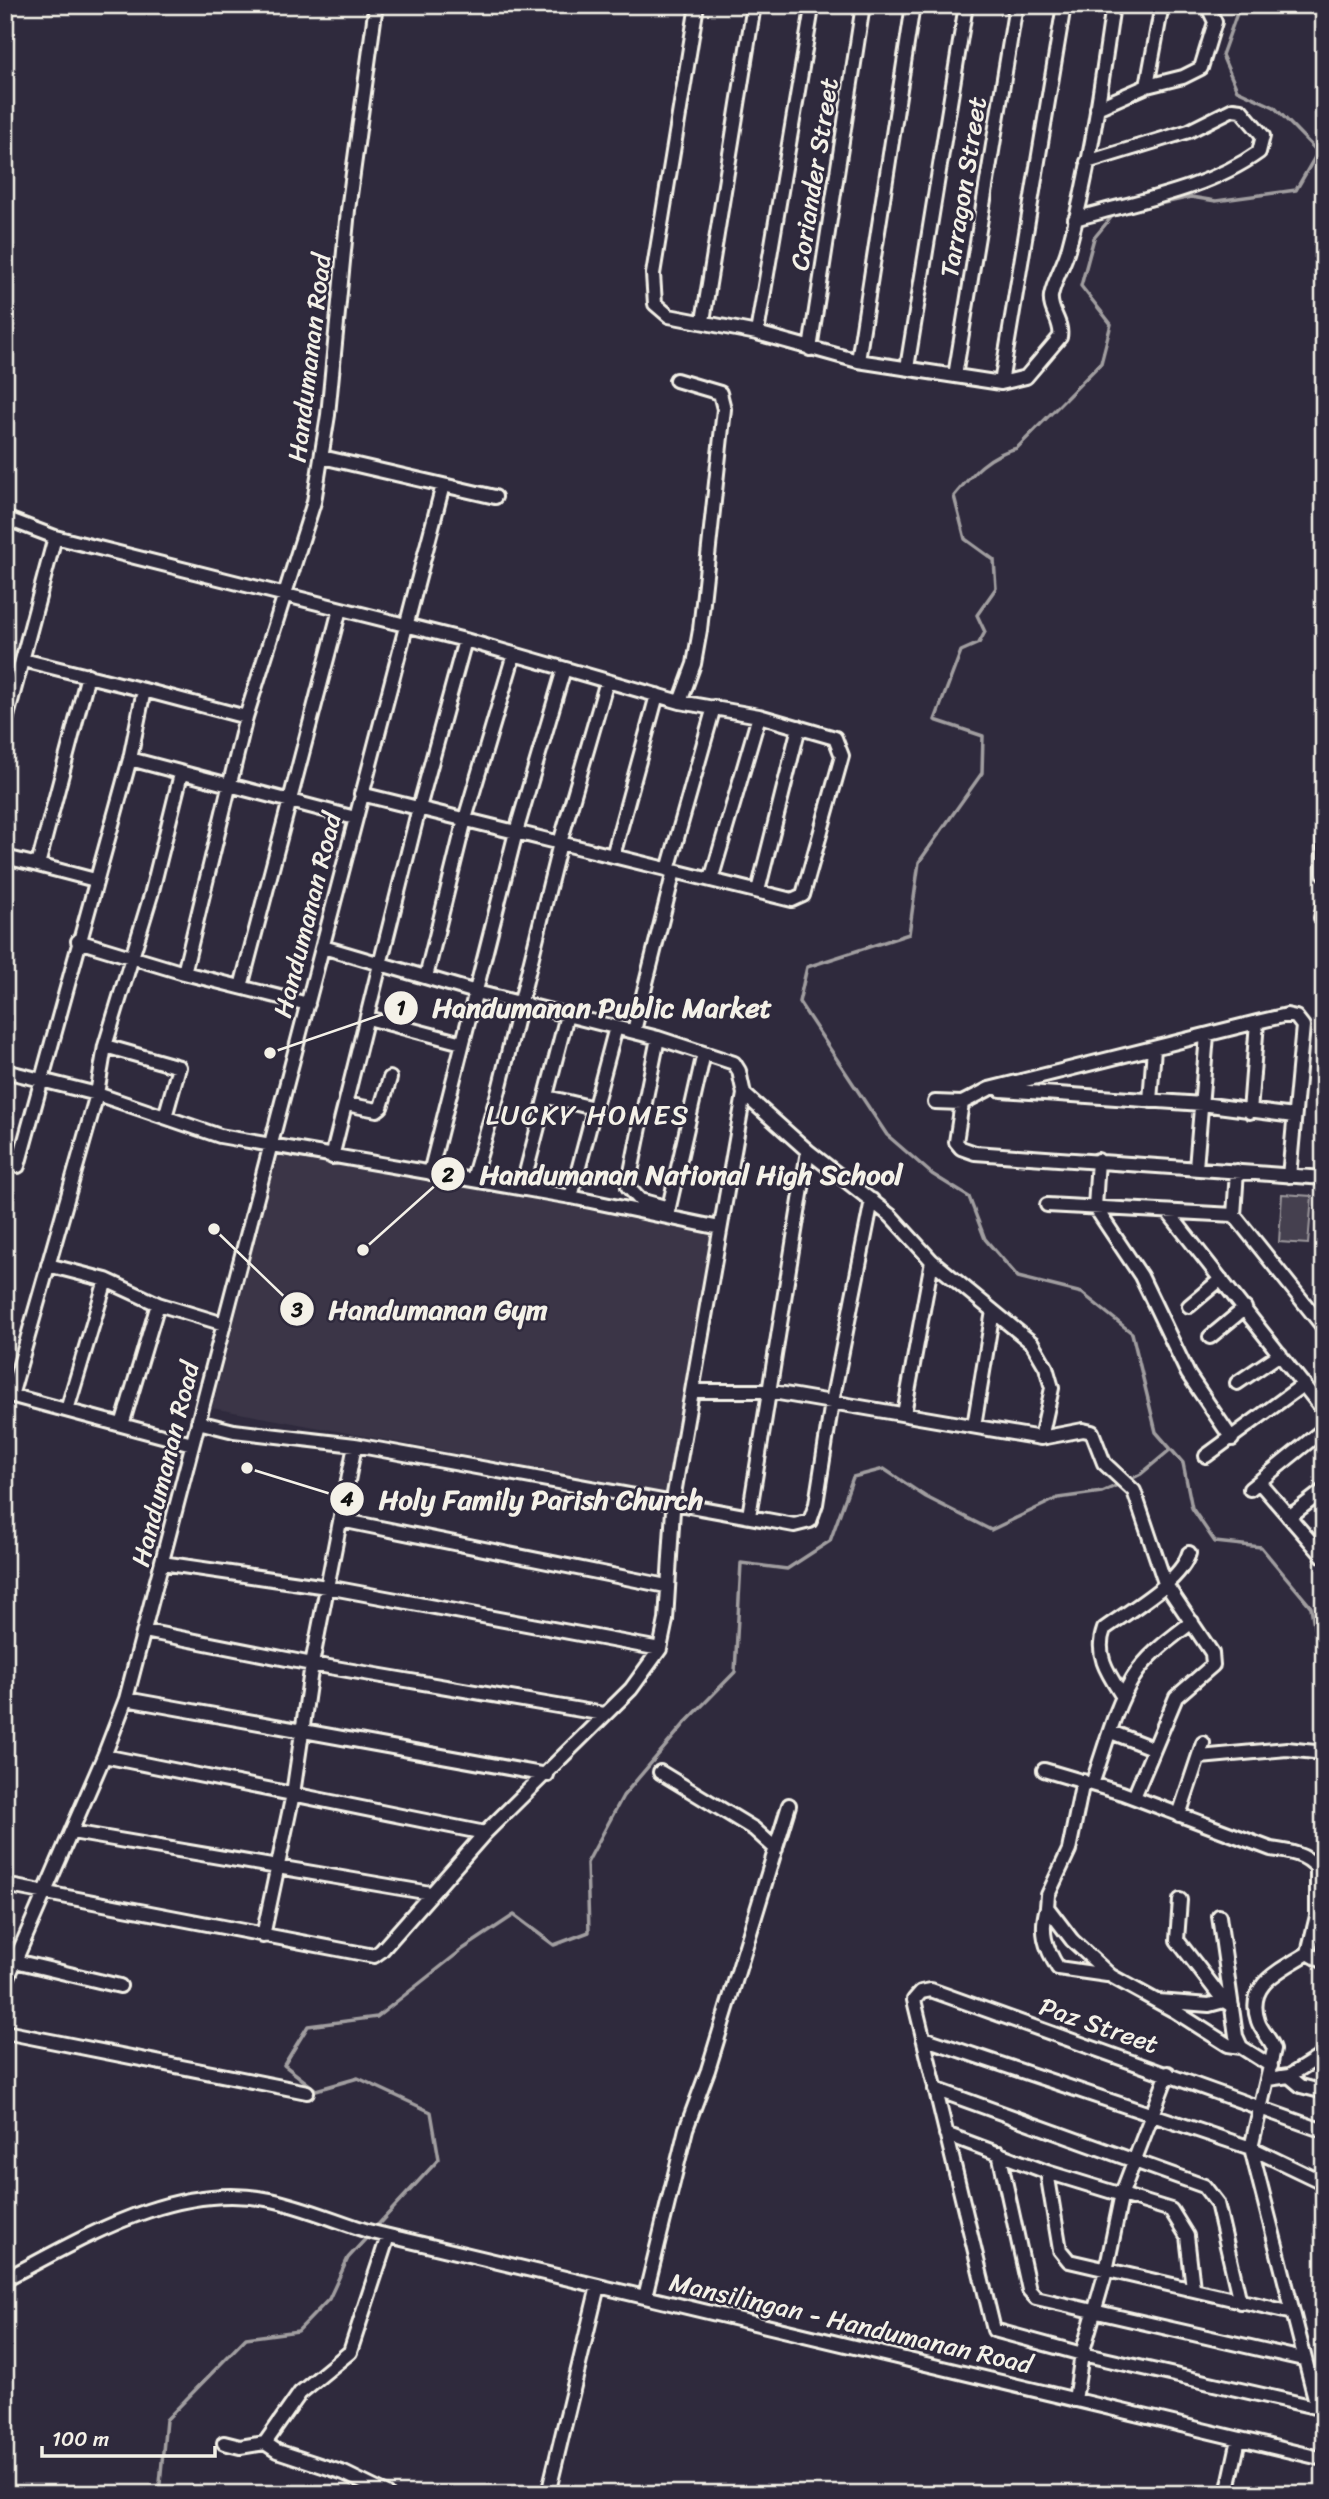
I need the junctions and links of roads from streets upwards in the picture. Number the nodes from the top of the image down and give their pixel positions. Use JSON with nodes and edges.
{"nodes":[{"id":1,"x":376,"y":5,"type":"edge"},
{"id":2,"x":697,"y":5,"type":"edge"},
{"id":3,"x":754,"y":5,"type":"edge"},
{"id":4,"x":810,"y":5,"type":"edge"},
{"id":5,"x":863,"y":5,"type":"edge"},
{"id":6,"x":913,"y":5,"type":"edge"},
{"id":7,"x":966,"y":5,"type":"edge"},
{"id":8,"x":1016,"y":5,"type":"edge"},
{"id":9,"x":1064,"y":5,"type":"edge"},
{"id":10,"x":1113,"y":5,"type":"edge"},
{"id":11,"x":1162,"y":5,"type":"edge"},
{"id":12,"x":1207,"y":5,"type":"edge"},
{"id":13,"x":1147,"y":86,"type":"junction"},
{"id":14,"x":1097,"y":108,"type":"junction"},
{"id":15,"x":1087,"y":162,"type":"junction"},
{"id":16,"x":1075,"y":219,"type":"junction"},
{"id":17,"x":703,"y":321,"type":"junction"},
{"id":18,"x":757,"y":333,"type":"junction"},
{"id":19,"x":810,"y":349,"type":"junction"},
{"id":20,"x":858,"y":361,"type":"junction"},
{"id":21,"x":907,"y":368,"type":"junction"},
{"id":22,"x":955,"y":376,"type":"junction"},
{"id":23,"x":676,"y":380,"type":"dead end"},
{"id":24,"x":1001,"y":383,"type":"junction"},
{"id":25,"x":322,"y":457,"type":"junction"},
{"id":26,"x":443,"y":485,"type":"junction"},
{"id":27,"x":495,"y":497,"type":"dead end"},
{"id":28,"x":5,"y":518,"type":"edge"},
{"id":29,"x":55,"y":537,"type":"junction"},
{"id":30,"x":285,"y":595,"type":"junction"},
{"id":31,"x":340,"y":609,"type":"junction"},
{"id":32,"x":408,"y":626,"type":"junction"},
{"id":33,"x":465,"y":640,"type":"junction"},
{"id":34,"x":514,"y":654,"type":"junction"},
{"id":35,"x":23,"y":660,"type":"junction"},
{"id":36,"x":564,"y":669,"type":"junction"},
{"id":37,"x":88,"y":674,"type":"junction"},
{"id":38,"x":607,"y":681,"type":"junction"},
{"id":39,"x":144,"y":690,"type":"junction"},
{"id":40,"x":657,"y":695,"type":"junction"},
{"id":41,"x":680,"y":702,"type":"junction"},
{"id":42,"x":714,"y":707,"type":"junction"},
{"id":43,"x":759,"y":716,"type":"junction"},
{"id":44,"x":246,"y":718,"type":"junction"},
{"id":45,"x":5,"y":724,"type":"edge"},
{"id":46,"x":799,"y":727,"type":"junction"},
{"id":47,"x":130,"y":759,"type":"junction"},
{"id":48,"x":181,"y":774,"type":"junction"},
{"id":49,"x":231,"y":786,"type":"junction"},
{"id":50,"x":361,"y":794,"type":"junction"},
{"id":51,"x":288,"y":801,"type":"junction"},
{"id":52,"x":419,"y":808,"type":"junction"},
{"id":53,"x":355,"y":818,"type":"junction"},
{"id":54,"x":465,"y":819,"type":"junction"},
{"id":55,"x":516,"y":832,"type":"junction"},
{"id":56,"x":1324,"y":840,"type":"edge"},
{"id":57,"x":560,"y":843,"type":"junction"},
{"id":58,"x":5,"y":856,"type":"edge"},
{"id":59,"x":613,"y":856,"type":"junction"},
{"id":60,"x":38,"y":865,"type":"junction"},
{"id":61,"x":671,"y":870,"type":"junction"},
{"id":62,"x":1324,"y":874,"type":"edge"},
{"id":63,"x":95,"y":880,"type":"junction"},
{"id":64,"x":711,"y":880,"type":"junction"},
{"id":65,"x":758,"y":891,"type":"junction"},
{"id":66,"x":1324,"y":904,"type":"edge"},
{"id":67,"x":1321,"y":918,"type":"dead end"},
{"id":68,"x":78,"y":941,"type":"junction"},
{"id":69,"x":323,"y":947,"type":"junction"},
{"id":70,"x":132,"y":958,"type":"junction"},
{"id":71,"x":382,"y":964,"type":"junction"},
{"id":72,"x":184,"y":973,"type":"junction"},
{"id":73,"x":426,"y":977,"type":"junction"},
{"id":74,"x":241,"y":987,"type":"junction"},
{"id":75,"x":476,"y":992,"type":"junction"},
{"id":76,"x":521,"y":1002,"type":"junction"},
{"id":77,"x":308,"y":1004,"type":"junction"},
{"id":78,"x":567,"y":1015,"type":"junction"},
{"id":79,"x":368,"y":1018,"type":"junction"},
{"id":80,"x":1257,"y":1022,"type":"junction"},
{"id":81,"x":616,"y":1027,"type":"junction"},
{"id":82,"x":634,"y":1031,"type":"junction"},
{"id":83,"x":1207,"y":1035,"type":"junction"},
{"id":84,"x":658,"y":1038,"type":"junction"},
{"id":85,"x":462,"y":1043,"type":"junction"},
{"id":86,"x":105,"y":1046,"type":"junction"},
{"id":87,"x":1154,"y":1048,"type":"junction"},
{"id":88,"x":704,"y":1053,"type":"junction"},
{"id":89,"x":5,"y":1071,"type":"edge"},
{"id":90,"x":390,"y":1078,"type":"dead end"},
{"id":91,"x":42,"y":1080,"type":"junction"},
{"id":92,"x":989,"y":1089,"type":"junction"},
{"id":93,"x":97,"y":1094,"type":"junction"},
{"id":94,"x":744,"y":1094,"type":"junction"},
{"id":95,"x":547,"y":1097,"type":"junction"},
{"id":96,"x":1150,"y":1101,"type":"junction"},
{"id":97,"x":935,"y":1102,"type":"dead end"},
{"id":98,"x":962,"y":1103,"type":"junction"},
{"id":99,"x":346,"y":1104,"type":"junction"},
{"id":100,"x":1202,"y":1104,"type":"junction"},
{"id":101,"x":594,"y":1108,"type":"junction"},
{"id":102,"x":1250,"y":1112,"type":"junction"},
{"id":103,"x":1294,"y":1115,"type":"junction"},
{"id":104,"x":165,"y":1117,"type":"junction"},
{"id":105,"x":271,"y":1146,"type":"junction"},
{"id":106,"x":808,"y":1151,"type":"junction"},
{"id":107,"x":332,"y":1157,"type":"junction"},
{"id":108,"x":1098,"y":1160,"type":"junction"},
{"id":109,"x":18,"y":1166,"type":"dead end"},
{"id":110,"x":1196,"y":1168,"type":"junction"},
{"id":111,"x":1237,"y":1171,"type":"junction"},
{"id":112,"x":430,"y":1173,"type":"junction"},
{"id":113,"x":1289,"y":1176,"type":"junction"},
{"id":114,"x":1324,"y":1178,"type":"edge"},
{"id":115,"x":473,"y":1179,"type":"junction"},
{"id":116,"x":523,"y":1188,"type":"junction"},
{"id":117,"x":571,"y":1197,"type":"junction"},
{"id":118,"x":872,"y":1200,"type":"junction"},
{"id":119,"x":1047,"y":1205,"type":"dead end"},
{"id":120,"x":1095,"y":1207,"type":"junction"},
{"id":121,"x":1168,"y":1212,"type":"junction"},
{"id":122,"x":668,"y":1213,"type":"junction"},
{"id":123,"x":1234,"y":1215,"type":"junction"},
{"id":124,"x":720,"y":1228,"type":"junction"},
{"id":125,"x":932,"y":1261,"type":"junction"},
{"id":126,"x":48,"y":1265,"type":"junction"},
{"id":127,"x":1221,"y":1279,"type":"junction"},
{"id":128,"x":106,"y":1280,"type":"junction"},
{"id":129,"x":158,"y":1304,"type":"junction"},
{"id":130,"x":1189,"y":1307,"type":"dead end"},
{"id":131,"x":1245,"y":1308,"type":"junction"},
{"id":132,"x":993,"y":1311,"type":"junction"},
{"id":133,"x":224,"y":1324,"type":"junction"},
{"id":134,"x":1324,"y":1328,"type":"edge"},
{"id":135,"x":1210,"y":1337,"type":"dead end"},
{"id":136,"x":1280,"y":1354,"type":"junction"},
{"id":137,"x":1237,"y":1383,"type":"dead end"},
{"id":138,"x":1304,"y":1384,"type":"junction"},
{"id":139,"x":693,"y":1391,"type":"junction"},
{"id":140,"x":766,"y":1391,"type":"junction"},
{"id":141,"x":8,"y":1395,"type":"edge"},
{"id":142,"x":832,"y":1402,"type":"junction"},
{"id":143,"x":67,"y":1410,"type":"junction"},
{"id":144,"x":1324,"y":1411,"type":"edge"},
{"id":145,"x":904,"y":1414,"type":"junction"},
{"id":146,"x":198,"y":1422,"type":"junction"},
{"id":147,"x":122,"y":1425,"type":"junction"},
{"id":148,"x":974,"y":1426,"type":"junction"},
{"id":149,"x":1324,"y":1429,"type":"edge"},
{"id":150,"x":1041,"y":1438,"type":"junction"},
{"id":151,"x":1232,"y":1439,"type":"junction"},
{"id":152,"x":192,"y":1444,"type":"junction"},
{"id":153,"x":355,"y":1445,"type":"junction"},
{"id":154,"x":1206,"y":1456,"type":"dead end"},
{"id":155,"x":1324,"y":1490,"type":"edge"},
{"id":156,"x":674,"y":1506,"type":"junction"},
{"id":157,"x":749,"y":1516,"type":"junction"},
{"id":158,"x":1289,"y":1517,"type":"junction"},
{"id":159,"x":341,"y":1520,"type":"junction"},
{"id":160,"x":1189,"y":1553,"type":"dead end"},
{"id":161,"x":1324,"y":1557,"type":"edge"},
{"id":162,"x":162,"y":1563,"type":"junction"},
{"id":163,"x":1166,"y":1583,"type":"junction"},
{"id":164,"x":666,"y":1586,"type":"junction"},
{"id":165,"x":327,"y":1587,"type":"junction"},
{"id":166,"x":1192,"y":1622,"type":"junction"},
{"id":167,"x":145,"y":1631,"type":"junction"},
{"id":168,"x":660,"y":1649,"type":"junction"},
{"id":169,"x":312,"y":1664,"type":"junction"},
{"id":170,"x":1123,"y":1697,"type":"junction"},
{"id":171,"x":126,"y":1699,"type":"junction"},
{"id":172,"x":604,"y":1714,"type":"junction"},
{"id":173,"x":1111,"y":1732,"type":"junction"},
{"id":174,"x":303,"y":1733,"type":"junction"},
{"id":175,"x":1203,"y":1743,"type":"dead end"},
{"id":176,"x":1152,"y":1748,"type":"junction"},
{"id":177,"x":1324,"y":1753,"type":"edge"},
{"id":178,"x":104,"y":1756,"type":"junction"},
{"id":179,"x":1200,"y":1757,"type":"junction"},
{"id":180,"x":1044,"y":1770,"type":"dead end"},
{"id":181,"x":660,"y":1772,"type":"dead end"},
{"id":182,"x":547,"y":1774,"type":"junction"},
{"id":183,"x":1088,"y":1783,"type":"junction"},
{"id":184,"x":293,"y":1794,"type":"junction"},
{"id":185,"x":1134,"y":1797,"type":"junction"},
{"id":186,"x":789,"y":1805,"type":"dead end"},
{"id":187,"x":1179,"y":1815,"type":"junction"},
{"id":188,"x":72,"y":1832,"type":"junction"},
{"id":189,"x":485,"y":1833,"type":"junction"},
{"id":190,"x":776,"y":1849,"type":"junction"},
{"id":191,"x":1319,"y":1863,"type":"edge"},
{"id":192,"x":276,"y":1869,"type":"junction"},
{"id":193,"x":5,"y":1885,"type":"edge"},
{"id":194,"x":45,"y":1893,"type":"junction"},
{"id":195,"x":430,"y":1894,"type":"junction"},
{"id":196,"x":1180,"y":1900,"type":"dead end"},
{"id":197,"x":1047,"y":1907,"type":"junction"},
{"id":198,"x":1220,"y":1916,"type":"dead end"},
{"id":199,"x":263,"y":1936,"type":"junction"},
{"id":200,"x":1308,"y":1953,"type":"junction"},
{"id":201,"x":13,"y":1954,"type":"edge"},
{"id":202,"x":1324,"y":1962,"type":"edge"},
{"id":203,"x":1111,"y":1976,"type":"junction"},
{"id":204,"x":5,"y":1984,"type":"edge"},
{"id":205,"x":120,"y":1986,"type":"dead end"},
{"id":206,"x":1157,"y":2001,"type":"junction"},
{"id":207,"x":1228,"y":2003,"type":"junction"},
{"id":208,"x":5,"y":2032,"type":"edge"},
{"id":209,"x":923,"y":2038,"type":"junction"},
{"id":210,"x":1241,"y":2047,"type":"junction"},
{"id":211,"x":1324,"y":2054,"type":"edge"},
{"id":212,"x":1168,"y":2073,"type":"junction"},
{"id":213,"x":1270,"y":2073,"type":"junction"},
{"id":214,"x":1289,"y":2076,"type":"junction"},
{"id":215,"x":935,"y":2090,"type":"junction"},
{"id":216,"x":307,"y":2092,"type":"dead end"},
{"id":217,"x":1324,"y":2092,"type":"edge"},
{"id":218,"x":1260,"y":2109,"type":"junction"},
{"id":219,"x":1152,"y":2116,"type":"junction"},
{"id":220,"x":1324,"y":2131,"type":"edge"},
{"id":221,"x":947,"y":2134,"type":"junction"},
{"id":222,"x":1251,"y":2148,"type":"junction"},
{"id":223,"x":999,"y":2153,"type":"junction"},
{"id":224,"x":1135,"y":2159,"type":"junction"},
{"id":225,"x":1047,"y":2172,"type":"junction"},
{"id":226,"x":1324,"y":2183,"type":"edge"},
{"id":227,"x":1122,"y":2193,"type":"junction"},
{"id":228,"x":387,"y":2236,"type":"junction"},
{"id":229,"x":1106,"y":2271,"type":"junction"},
{"id":230,"x":5,"y":2279,"type":"edge"},
{"id":231,"x":598,"y":2286,"type":"junction"},
{"id":232,"x":1193,"y":2288,"type":"junction"},
{"id":233,"x":645,"y":2297,"type":"junction"},
{"id":234,"x":1240,"y":2302,"type":"junction"},
{"id":235,"x":1094,"y":2312,"type":"junction"},
{"id":236,"x":1293,"y":2313,"type":"junction"},
{"id":237,"x":1082,"y":2354,"type":"junction"},
{"id":238,"x":1303,"y":2359,"type":"junction"},
{"id":239,"x":1075,"y":2400,"type":"junction"},
{"id":240,"x":1320,"y":2407,"type":"edge"},
{"id":241,"x":1239,"y":2439,"type":"junction"},
{"id":242,"x":224,"y":2443,"type":"dead end"},
{"id":243,"x":265,"y":2443,"type":"junction"},
{"id":244,"x":1324,"y":2459,"type":"edge"},
{"id":245,"x":387,"y":2494,"type":"edge"},
{"id":246,"x":548,"y":2494,"type":"edge"},
{"id":247,"x":1227,"y":2494,"type":"edge"}],
"edges":[{"from":1,"to":25,"type":"street","name":"Handumanan Road"},
{"from":2,"to":17,"type":"street"},
{"from":3,"to":17,"type":"street"},
{"from":4,"to":18,"type":"street"},
{"from":5,"to":19,"type":"street","name":"Coriander Street"},
{"from":6,"to":20,"type":"street"},
{"from":7,"to":21,"type":"street"},
{"from":8,"to":22,"type":"street","name":"Tarragon Street"},
{"from":9,"to":24,"type":"street"},
{"from":10,"to":14,"type":"street"},
{"from":11,"to":13,"type":"street"},
{"from":12,"to":13,"type":"street"},
{"from":13,"to":14,"type":"street"},
{"from":14,"to":15,"type":"street"},
{"from":15,"to":16,"type":"street"},
{"from":15,"to":16,"type":"street"},
{"from":16,"to":24,"type":"street"},
{"from":17,"to":18,"type":"street"},
{"from":18,"to":19,"type":"street"},
{"from":19,"to":20,"type":"street"},
{"from":20,"to":21,"type":"street"},
{"from":21,"to":22,"type":"street"},
{"from":22,"to":24,"type":"street"},
{"from":23,"to":41,"type":"street"},
{"from":25,"to":26,"type":"street"},
{"from":25,"to":30,"type":"street","name":"Handumanan Road"},
{"from":26,"to":27,"type":"street"},
{"from":26,"to":32,"type":"street","name":"Handumanan Road"},
{"from":28,"to":29,"type":"street"},
{"from":29,"to":30,"type":"street"},
{"from":29,"to":35,"type":"street"},
{"from":30,"to":31,"type":"street"},
{"from":30,"to":44,"type":"street","name":"Handumanan Road"},
{"from":31,"to":32,"type":"street"},
{"from":31,"to":51,"type":"street"},
{"from":32,"to":33,"type":"street"},
{"from":32,"to":50,"type":"street","name":"Handumanan Road"},
{"from":33,"to":34,"type":"street"},
{"from":33,"to":52,"type":"street"},
{"from":34,"to":36,"type":"street"},
{"from":34,"to":54,"type":"street"},
{"from":35,"to":37,"type":"street"},
{"from":35,"to":45,"type":"street"},
{"from":36,"to":38,"type":"street"},
{"from":36,"to":55,"type":"street"},
{"from":37,"to":39,"type":"street"},
{"from":37,"to":60,"type":"street"},
{"from":38,"to":40,"type":"street"},
{"from":38,"to":57,"type":"street"},
{"from":39,"to":44,"type":"street"},
{"from":39,"to":47,"type":"street"},
{"from":40,"to":41,"type":"street"},
{"from":40,"to":59,"type":"street"},
{"from":41,"to":42,"type":"street"},
{"from":42,"to":43,"type":"street"},
{"from":42,"to":61,"type":"street"},
{"from":43,"to":46,"type":"street"},
{"from":43,"to":64,"type":"street"},
{"from":44,"to":49,"type":"street","name":"Handumanan Road"},
{"from":46,"to":65,"type":"street"},
{"from":46,"to":65,"type":"street"},
{"from":47,"to":48,"type":"street"},
{"from":47,"to":63,"type":"street"},
{"from":48,"to":49,"type":"street"},
{"from":48,"to":70,"type":"street"},
{"from":49,"to":51,"type":"street"},
{"from":49,"to":72,"type":"street","name":"Handumanan Road"},
{"from":50,"to":52,"type":"street"},
{"from":50,"to":53,"type":"street","name":"Handumanan Road"},
{"from":51,"to":53,"type":"street"},
{"from":51,"to":74,"type":"street"},
{"from":52,"to":54,"type":"street"},
{"from":52,"to":71,"type":"street"},
{"from":53,"to":69,"type":"street","name":"Handumanan Road"},
{"from":54,"to":55,"type":"street"},
{"from":54,"to":73,"type":"street"},
{"from":55,"to":57,"type":"street"},
{"from":55,"to":75,"type":"street"},
{"from":56,"to":62,"type":"street"},
{"from":57,"to":59,"type":"street"},
{"from":57,"to":76,"type":"street"},
{"from":58,"to":60,"type":"street"},
{"from":59,"to":61,"type":"street"},
{"from":60,"to":63,"type":"street"},
{"from":61,"to":64,"type":"street"},
{"from":61,"to":82,"type":"street"},
{"from":63,"to":68,"type":"street"},
{"from":64,"to":65,"type":"street"},
{"from":66,"to":67,"type":"street"},
{"from":68,"to":70,"type":"street"},
{"from":68,"to":91,"type":"street"},
{"from":69,"to":71,"type":"street"},
{"from":69,"to":77,"type":"street","name":"Handumanan Road"},
{"from":70,"to":72,"type":"street"},
{"from":70,"to":86,"type":"street"},
{"from":71,"to":73,"type":"street"},
{"from":71,"to":79,"type":"street"},
{"from":72,"to":74,"type":"street"},
{"from":73,"to":75,"type":"street"},
{"from":74,"to":77,"type":"street"},
{"from":75,"to":76,"type":"street"},
{"from":75,"to":85,"type":"street"},
{"from":76,"to":78,"type":"street"},
{"from":76,"to":115,"type":"street"},
{"from":77,"to":105,"type":"street","name":"Handumanan Road"},
{"from":78,"to":81,"type":"street"},
{"from":78,"to":95,"type":"street"},
{"from":79,"to":85,"type":"street"},
{"from":79,"to":99,"type":"street"},
{"from":80,"to":83,"type":"street"},
{"from":80,"to":102,"type":"street"},
{"from":80,"to":103,"type":"street"},
{"from":81,"to":82,"type":"street"},
{"from":81,"to":101,"type":"street"},
{"from":82,"to":84,"type":"street"},
{"from":83,"to":87,"type":"street"},
{"from":83,"to":100,"type":"street"},
{"from":84,"to":88,"type":"street"},
{"from":84,"to":122,"type":"street"},
{"from":85,"to":112,"type":"street"},
{"from":86,"to":93,"type":"street"},
{"from":86,"to":104,"type":"street"},
{"from":87,"to":92,"type":"street"},
{"from":87,"to":96,"type":"street"},
{"from":88,"to":94,"type":"street"},
{"from":88,"to":122,"type":"street"},
{"from":89,"to":91,"type":"street"},
{"from":90,"to":99,"type":"street"},
{"from":91,"to":93,"type":"street"},
{"from":91,"to":109,"type":"street"},
{"from":92,"to":96,"type":"street"},
{"from":92,"to":98,"type":"street"},
{"from":93,"to":104,"type":"street"},
{"from":93,"to":126,"type":"street"},
{"from":94,"to":106,"type":"street"},
{"from":94,"to":124,"type":"street"},
{"from":95,"to":101,"type":"street"},
{"from":95,"to":116,"type":"street"},
{"from":96,"to":100,"type":"street"},
{"from":97,"to":98,"type":"street"},
{"from":98,"to":108,"type":"street"},
{"from":99,"to":107,"type":"street"},
{"from":100,"to":102,"type":"street"},
{"from":100,"to":110,"type":"street"},
{"from":101,"to":117,"type":"street"},
{"from":102,"to":103,"type":"street"},
{"from":103,"to":113,"type":"street"},
{"from":104,"to":105,"type":"street"},
{"from":105,"to":107,"type":"street"},
{"from":105,"to":133,"type":"street","name":"Handumanan Road"},
{"from":106,"to":118,"type":"street"},
{"from":106,"to":140,"type":"street"},
{"from":107,"to":112,"type":"street"},
{"from":108,"to":110,"type":"street"},
{"from":108,"to":120,"type":"street"},
{"from":110,"to":111,"type":"street"},
{"from":111,"to":113,"type":"street"},
{"from":111,"to":123,"type":"street"},
{"from":112,"to":115,"type":"street"},
{"from":113,"to":114,"type":"street"},
{"from":115,"to":116,"type":"street"},
{"from":116,"to":117,"type":"street"},
{"from":117,"to":122,"type":"street"},
{"from":118,"to":125,"type":"street"},
{"from":118,"to":142,"type":"street"},
{"from":119,"to":120,"type":"street"},
{"from":120,"to":121,"type":"street"},
{"from":120,"to":151,"type":"street"},
{"from":121,"to":123,"type":"street"},
{"from":121,"to":127,"type":"street"},
{"from":122,"to":124,"type":"street"},
{"from":123,"to":134,"type":"street"},
{"from":124,"to":139,"type":"street"},
{"from":125,"to":132,"type":"street"},
{"from":125,"to":145,"type":"street"},
{"from":126,"to":128,"type":"street"},
{"from":126,"to":141,"type":"street"},
{"from":127,"to":130,"type":"street"},
{"from":127,"to":131,"type":"street"},
{"from":128,"to":129,"type":"street"},
{"from":128,"to":143,"type":"street"},
{"from":129,"to":133,"type":"street"},
{"from":129,"to":147,"type":"street"},
{"from":131,"to":135,"type":"street"},
{"from":131,"to":136,"type":"street"},
{"from":132,"to":148,"type":"street"},
{"from":132,"to":150,"type":"street"},
{"from":133,"to":146,"type":"street","name":"Handumanan Road"},
{"from":136,"to":137,"type":"street"},
{"from":136,"to":138,"type":"street"},
{"from":138,"to":144,"type":"street"},
{"from":138,"to":151,"type":"street"},
{"from":139,"to":140,"type":"street"},
{"from":139,"to":156,"type":"street"},
{"from":140,"to":142,"type":"street"},
{"from":140,"to":157,"type":"street"},
{"from":141,"to":143,"type":"street"},
{"from":142,"to":145,"type":"street"},
{"from":142,"to":157,"type":"street"},
{"from":143,"to":147,"type":"street"},
{"from":145,"to":148,"type":"street"},
{"from":146,"to":152,"type":"street","name":"Handumanan Road"},
{"from":146,"to":153,"type":"street"},
{"from":147,"to":152,"type":"street"},
{"from":148,"to":150,"type":"street"},
{"from":149,"to":158,"type":"street"},
{"from":150,"to":163,"type":"street"},
{"from":151,"to":154,"type":"street"},
{"from":152,"to":162,"type":"street","name":"Handumanan Road"},
{"from":153,"to":156,"type":"street"},
{"from":153,"to":159,"type":"street"},
{"from":155,"to":158,"type":"street"},
{"from":156,"to":157,"type":"street"},
{"from":156,"to":164,"type":"street"},
{"from":158,"to":161,"type":"street"},
{"from":159,"to":164,"type":"street"},
{"from":159,"to":165,"type":"street"},
{"from":160,"to":163,"type":"street"},
{"from":162,"to":165,"type":"street"},
{"from":162,"to":167,"type":"street","name":"Handumanan Road"},
{"from":163,"to":166,"type":"street"},
{"from":163,"to":170,"type":"street"},
{"from":164,"to":168,"type":"street"},
{"from":165,"to":168,"type":"street"},
{"from":165,"to":169,"type":"street"},
{"from":166,"to":170,"type":"street"},
{"from":166,"to":176,"type":"street"},
{"from":167,"to":169,"type":"street"},
{"from":167,"to":171,"type":"street","name":"Handumanan Road"},
{"from":168,"to":172,"type":"street"},
{"from":169,"to":172,"type":"street"},
{"from":169,"to":174,"type":"street"},
{"from":170,"to":173,"type":"street"},
{"from":171,"to":174,"type":"street"},
{"from":171,"to":178,"type":"street","name":"Handumanan Road"},
{"from":172,"to":182,"type":"street"},
{"from":173,"to":176,"type":"street"},
{"from":173,"to":183,"type":"street"},
{"from":174,"to":182,"type":"street"},
{"from":174,"to":184,"type":"street"},
{"from":175,"to":179,"type":"street"},
{"from":176,"to":185,"type":"street"},
{"from":177,"to":179,"type":"street"},
{"from":178,"to":184,"type":"street"},
{"from":178,"to":188,"type":"street","name":"Handumanan Road"},
{"from":179,"to":187,"type":"street"},
{"from":180,"to":183,"type":"street"},
{"from":181,"to":190,"type":"street"},
{"from":182,"to":189,"type":"street"},
{"from":183,"to":185,"type":"street"},
{"from":183,"to":197,"type":"street"},
{"from":184,"to":189,"type":"street"},
{"from":184,"to":192,"type":"street"},
{"from":185,"to":187,"type":"street"},
{"from":186,"to":190,"type":"street"},
{"from":187,"to":191,"type":"street"},
{"from":188,"to":192,"type":"street"},
{"from":188,"to":194,"type":"street","name":"Handumanan Road"},
{"from":189,"to":195,"type":"street"},
{"from":190,"to":233,"type":"street"},
{"from":191,"to":200,"type":"street"},
{"from":192,"to":195,"type":"street"},
{"from":192,"to":199,"type":"street"},
{"from":193,"to":194,"type":"street"},
{"from":194,"to":199,"type":"street"},
{"from":194,"to":201,"type":"street","name":"Handumanan Road"},
{"from":195,"to":199,"type":"street"},
{"from":196,"to":207,"type":"street"},
{"from":197,"to":203,"type":"street"},
{"from":197,"to":203,"type":"street"},
{"from":198,"to":207,"type":"street"},
{"from":200,"to":202,"type":"street"},
{"from":200,"to":213,"type":"street"},
{"from":201,"to":204,"type":"street","name":"Handumanan Road"},
{"from":201,"to":205,"type":"street"},
{"from":203,"to":206,"type":"street"},
{"from":206,"to":207,"type":"street"},
{"from":206,"to":210,"type":"street"},
{"from":207,"to":210,"type":"street"},
{"from":208,"to":216,"type":"street"},
{"from":209,"to":212,"type":"street","name":"Paz Street"},
{"from":209,"to":215,"type":"street"},
{"from":209,"to":219,"type":"street"},
{"from":210,"to":213,"type":"street"},
{"from":211,"to":214,"type":"street"},
{"from":212,"to":218,"type":"street","name":"Paz Street"},
{"from":212,"to":219,"type":"street"},
{"from":213,"to":214,"type":"street"},
{"from":213,"to":218,"type":"street"},
{"from":214,"to":217,"type":"street"},
{"from":215,"to":221,"type":"street"},
{"from":215,"to":224,"type":"street"},
{"from":218,"to":220,"type":"street","name":"Paz Street"},
{"from":218,"to":222,"type":"street"},
{"from":219,"to":222,"type":"street"},
{"from":219,"to":224,"type":"street"},
{"from":221,"to":223,"type":"street"},
{"from":221,"to":237,"type":"street"},
{"from":222,"to":226,"type":"street"},
{"from":222,"to":236,"type":"street"},
{"from":223,"to":225,"type":"street"},
{"from":223,"to":235,"type":"street"},
{"from":224,"to":227,"type":"street"},
{"from":224,"to":234,"type":"street"},
{"from":225,"to":227,"type":"street"},
{"from":225,"to":229,"type":"street"},
{"from":227,"to":229,"type":"street"},
{"from":227,"to":232,"type":"street"},
{"from":228,"to":230,"type":"street","name":"Mansilingan - Handumanan Road"},
{"from":228,"to":231,"type":"street","name":"Mansilingan - Handumanan Road"},
{"from":228,"to":243,"type":"street"},
{"from":229,"to":232,"type":"street"},
{"from":229,"to":235,"type":"street"},
{"from":231,"to":233,"type":"street","name":"Mansilingan - Handumanan Road"},
{"from":231,"to":246,"type":"street"},
{"from":232,"to":234,"type":"street"},
{"from":233,"to":239,"type":"street","name":"Mansilingan - Handumanan Road"},
{"from":234,"to":236,"type":"street"},
{"from":235,"to":237,"type":"street"},
{"from":235,"to":238,"type":"street"},
{"from":236,"to":238,"type":"street"},
{"from":237,"to":239,"type":"street"},
{"from":237,"to":240,"type":"street"},
{"from":238,"to":240,"type":"street"},
{"from":239,"to":241,"type":"street","name":"Mansilingan - Handumanan Road"},
{"from":241,"to":244,"type":"street","name":"Mansilingan - Handumanan Road"},
{"from":241,"to":247,"type":"street"},
{"from":242,"to":243,"type":"street"},
{"from":243,"to":245,"type":"street"}]}
